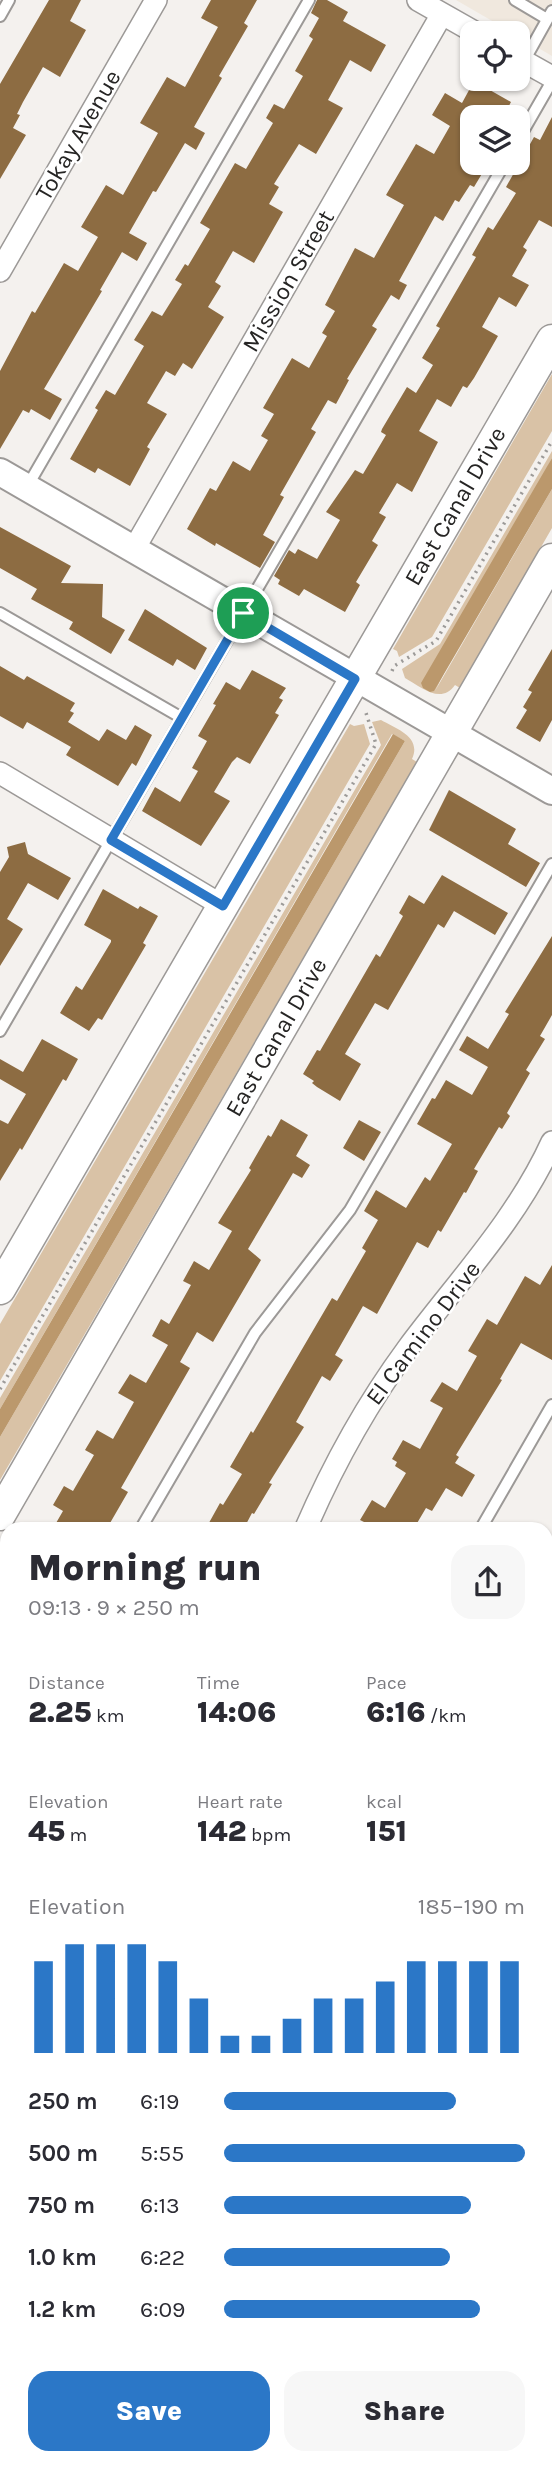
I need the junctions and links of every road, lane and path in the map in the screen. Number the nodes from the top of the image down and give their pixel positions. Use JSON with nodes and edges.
{"nodes":[{"id":1,"x":9,"y":0,"type":"edge"},
{"id":2,"x":156,"y":0,"type":"edge"},
{"id":3,"x":309,"y":0,"type":"edge"},
{"id":4,"x":418,"y":0,"type":"edge"},
{"id":5,"x":515,"y":0,"type":"edge"},
{"id":6,"x":442,"y":14,"type":"junction"},
{"id":7,"x":550,"y":15,"type":"edge"},
{"id":8,"x":0,"y":16,"type":"edge"},
{"id":9,"x":460,"y":24,"type":"edge"},
{"id":10,"x":530,"y":45,"type":"edge"},
{"id":11,"x":530,"y":65,"type":"edge"},
{"id":12,"x":552,"y":79,"type":"edge"},
{"id":13,"x":530,"y":118,"type":"edge"},
{"id":14,"x":498,"y":175,"type":"edge"},
{"id":15,"x":0,"y":271,"type":"edge"},
{"id":16,"x":552,"y":340,"type":"edge"},
{"id":17,"x":552,"y":441,"type":"edge"},
{"id":18,"x":0,"y":472,"type":"edge"},
{"id":19,"x":27,"y":487,"type":"junction"},
{"id":20,"x":134,"y":549,"type":"junction"},
{"id":21,"x":552,"y":559,"type":"edge"},
{"id":22,"x":0,"y":613,"type":"edge"},
{"id":23,"x":243,"y":613,"type":"junction"},
{"id":24,"x":392,"y":671,"type":"dead end"},
{"id":25,"x":355,"y":679,"type":"junction"},
{"id":26,"x":366,"y":712,"type":"dead end"},
{"id":27,"x":182,"y":718,"type":"junction"},
{"id":28,"x":451,"y":734,"type":"junction"},
{"id":29,"x":0,"y":774,"type":"edge"},
{"id":30,"x":552,"y":791,"type":"edge"},
{"id":31,"x":111,"y":840,"type":"junction"},
{"id":32,"x":552,"y":864,"type":"edge"},
{"id":33,"x":223,"y":906,"type":"junction"},
{"id":34,"x":0,"y":1031,"type":"edge"},
{"id":35,"x":552,"y":1142,"type":"edge"},
{"id":36,"x":0,"y":1289,"type":"edge"},
{"id":37,"x":0,"y":1389,"type":"edge"},
{"id":38,"x":552,"y":1405,"type":"edge"},
{"id":39,"x":0,"y":1515,"type":"edge"},
{"id":40,"x":145,"y":1522,"type":"edge"},
{"id":41,"x":308,"y":1522,"type":"edge"},
{"id":42,"x":485,"y":1522,"type":"edge"}],
"edges":[{"from":1,"to":8,"type":"lane"},
{"from":2,"to":15,"type":"street","name":"Tokay Avenue"},
{"from":3,"to":19,"type":"lane"},
{"from":4,"to":6,"type":"street"},
{"from":5,"to":7,"type":"lane"},
{"from":6,"to":9,"type":"street"},
{"from":6,"to":20,"type":"street","name":"Mission Street"},
{"from":7,"to":10,"type":"lane"},
{"from":11,"to":12,"type":"street"},
{"from":12,"to":13,"type":"lane"},
{"from":14,"to":23,"type":"lane"},
{"from":16,"to":25,"type":"main road","name":"East Canal Drive"},
{"from":17,"to":24,"type":"path"},
{"from":18,"to":19,"type":"street"},
{"from":19,"to":20,"type":"street"},
{"from":20,"to":23,"type":"street"},
{"from":21,"to":28,"type":"main road","name":"East Canal Drive"},
{"from":22,"to":27,"type":"lane"},
{"from":23,"to":25,"type":"street"},
{"from":23,"to":27,"type":"lane"},
{"from":25,"to":28,"type":"street"},
{"from":25,"to":33,"type":"main road","name":"East Canal Drive"},
{"from":26,"to":37,"type":"path"},
{"from":27,"to":31,"type":"lane"},
{"from":28,"to":30,"type":"street"},
{"from":28,"to":39,"type":"main road","name":"East Canal Drive"},
{"from":29,"to":31,"type":"street"},
{"from":31,"to":33,"type":"street"},
{"from":31,"to":34,"type":"lane"},
{"from":32,"to":40,"type":"lane"},
{"from":33,"to":36,"type":"main road","name":"East Canal Drive"},
{"from":35,"to":41,"type":"street","name":"El Camino Drive"},
{"from":38,"to":42,"type":"lane"}]}
